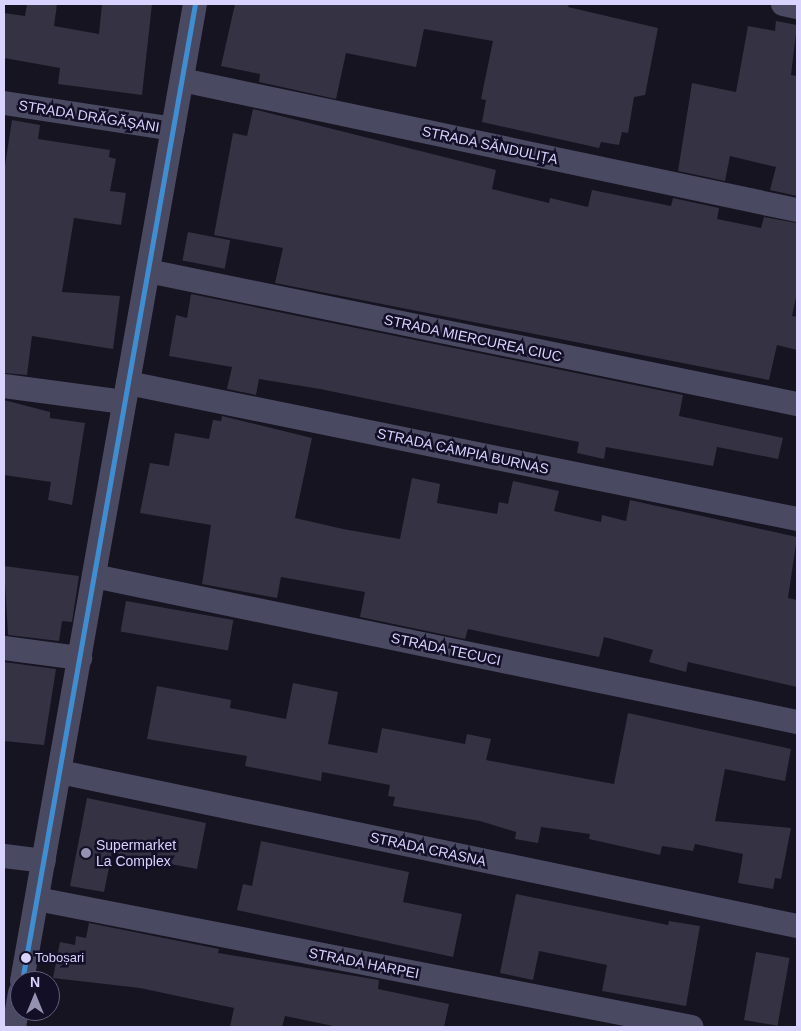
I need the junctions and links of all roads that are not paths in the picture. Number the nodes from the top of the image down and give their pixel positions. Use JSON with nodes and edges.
{"nodes":[{"id":1,"x":195,"y":4,"type":"edge"},
{"id":2,"x":784,"y":4,"type":"edge"},
{"id":3,"x":797,"y":6,"type":"edge"},
{"id":4,"x":182,"y":80,"type":"junction"},
{"id":5,"x":4,"y":103,"type":"edge"},
{"id":6,"x":173,"y":128,"type":"junction"},
{"id":7,"x":797,"y":210,"type":"edge"},
{"id":8,"x":148,"y":271,"type":"junction"},
{"id":9,"x":4,"y":386,"type":"edge"},
{"id":10,"x":126,"y":392,"type":"junction"},
{"id":11,"x":797,"y":404,"type":"edge"},
{"id":12,"x":797,"y":519,"type":"edge"},
{"id":13,"x":94,"y":576,"type":"junction"},
{"id":14,"x":4,"y":648,"type":"edge"},
{"id":15,"x":80,"y":658,"type":"junction"},
{"id":16,"x":797,"y":722,"type":"edge"},
{"id":17,"x":60,"y":772,"type":"junction"},
{"id":18,"x":4,"y":856,"type":"edge"},
{"id":19,"x":44,"y":861,"type":"junction"},
{"id":20,"x":37,"y":899,"type":"junction"},
{"id":21,"x":797,"y":926,"type":"edge"},
{"id":22,"x":24,"y":971,"type":"edge"},
{"id":23,"x":692,"y":1027,"type":"edge"}],
"edges":[{"from":1,"to":4,"type":"street"},
{"from":2,"to":3,"type":"street"},
{"from":4,"to":6,"type":"street"},
{"from":4,"to":7,"type":"street","name":"STRADA SĂNDULIȚA"},
{"from":5,"to":6,"type":"street","name":"STRADA DRĂGĂȘANI"},
{"from":6,"to":8,"type":"street"},
{"from":8,"to":10,"type":"street"},
{"from":8,"to":11,"type":"street","name":"STRADA MIERCUREA CIUC"},
{"from":9,"to":10,"type":"street","name":"STRADA CÂMPIA BURNAS"},
{"from":10,"to":12,"type":"street","name":"STRADA CÂMPIA BURNAS"},
{"from":10,"to":13,"type":"street"},
{"from":13,"to":15,"type":"street"},
{"from":13,"to":16,"type":"street","name":"STRADA TECUCI"},
{"from":14,"to":15,"type":"street"},
{"from":15,"to":17,"type":"street"},
{"from":17,"to":19,"type":"street"},
{"from":17,"to":21,"type":"street","name":"STRADA CRASNA"},
{"from":18,"to":19,"type":"street"},
{"from":19,"to":20,"type":"street"},
{"from":20,"to":22,"type":"street"},
{"from":20,"to":23,"type":"street","name":"STRADA HARPEI"}]}
